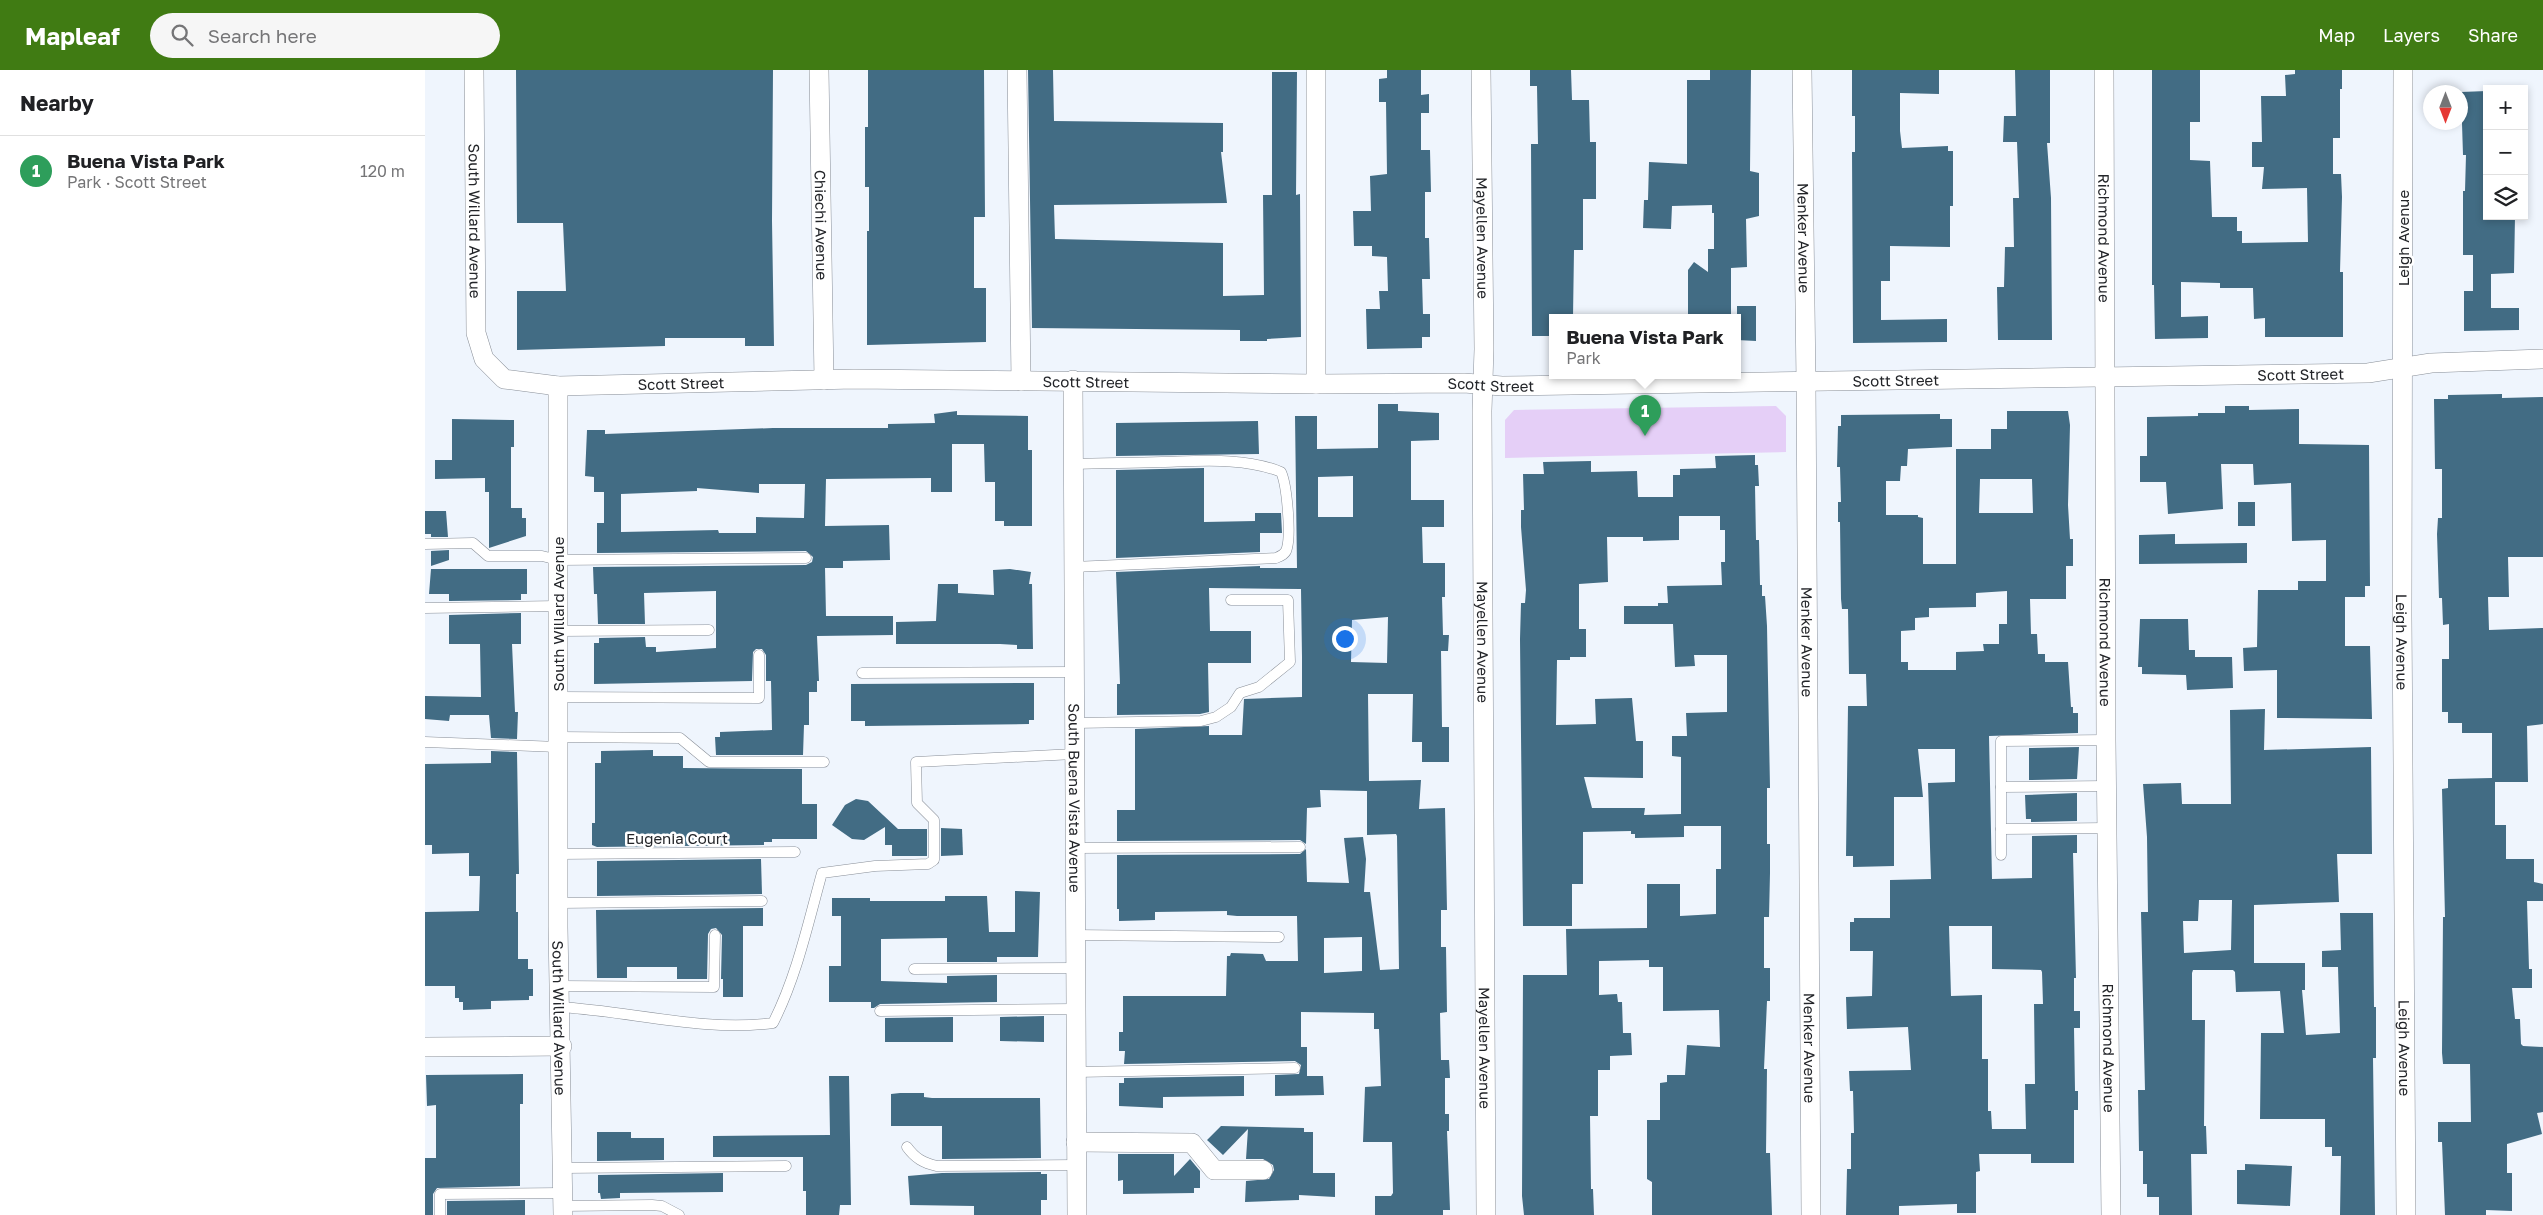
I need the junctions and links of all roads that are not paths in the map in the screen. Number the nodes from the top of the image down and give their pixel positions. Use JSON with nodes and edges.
{"nodes":[{"id":1,"x":474,"y":70,"type":"edge"},
{"id":2,"x":819,"y":70,"type":"edge"},
{"id":3,"x":1017,"y":70,"type":"edge"},
{"id":4,"x":1316,"y":70,"type":"edge"},
{"id":5,"x":1481,"y":70,"type":"edge"},
{"id":6,"x":1801,"y":70,"type":"edge"},
{"id":7,"x":2104,"y":70,"type":"edge"},
{"id":8,"x":2403,"y":70,"type":"edge"},
{"id":9,"x":2543,"y":359,"type":"edge"},
{"id":10,"x":2404,"y":367,"type":"junction"},
{"id":11,"x":2106,"y":378,"type":"junction"},
{"id":12,"x":824,"y":380,"type":"junction"},
{"id":13,"x":1073,"y":380,"type":"junction"},
{"id":14,"x":1021,"y":381,"type":"junction"},
{"id":15,"x":1806,"y":382,"type":"junction"},
{"id":16,"x":1316,"y":384,"type":"junction"},
{"id":17,"x":1483,"y":384,"type":"junction"},
{"id":18,"x":558,"y":386,"type":"junction"},
{"id":19,"x":1074,"y":464,"type":"junction"},
{"id":20,"x":425,"y":544,"type":"edge"},
{"id":21,"x":806,"y":558,"type":"dead end"},
{"id":22,"x":558,"y":560,"type":"junction"},
{"id":23,"x":1073,"y":567,"type":"junction"},
{"id":24,"x":1231,"y":600,"type":"dead end"},
{"id":25,"x":558,"y":606,"type":"junction"},
{"id":26,"x":425,"y":608,"type":"edge"},
{"id":27,"x":709,"y":630,"type":"dead end"},
{"id":28,"x":558,"y":631,"type":"junction"},
{"id":29,"x":759,"y":655,"type":"dead end"},
{"id":30,"x":1073,"y":672,"type":"junction"},
{"id":31,"x":862,"y":673,"type":"dead end"},
{"id":32,"x":558,"y":697,"type":"junction"},
{"id":33,"x":1074,"y":723,"type":"junction"},
{"id":34,"x":2106,"y":740,"type":"junction"},
{"id":35,"x":425,"y":742,"type":"edge"},
{"id":36,"x":558,"y":742,"type":"junction"},
{"id":37,"x":1074,"y":754,"type":"junction"},
{"id":38,"x":824,"y":762,"type":"dead end"},
{"id":39,"x":2106,"y":786,"type":"junction"},
{"id":40,"x":2001,"y":787,"type":"junction"},
{"id":41,"x":2107,"y":828,"type":"junction"},
{"id":42,"x":2001,"y":829,"type":"junction"},
{"id":43,"x":1300,"y":847,"type":"dead end"},
{"id":44,"x":1074,"y":848,"type":"junction"},
{"id":45,"x":795,"y":852,"type":"dead end"},
{"id":46,"x":558,"y":854,"type":"junction"},
{"id":47,"x":2001,"y":855,"type":"dead end"},
{"id":48,"x":762,"y":901,"type":"dead end"},
{"id":49,"x":558,"y":903,"type":"junction"},
{"id":50,"x":715,"y":935,"type":"dead end"},
{"id":51,"x":1075,"y":935,"type":"junction"},
{"id":52,"x":1279,"y":937,"type":"dead end"},
{"id":53,"x":1075,"y":968,"type":"junction"},
{"id":54,"x":914,"y":969,"type":"dead end"},
{"id":55,"x":559,"y":986,"type":"junction"},
{"id":56,"x":559,"y":1007,"type":"junction"},
{"id":57,"x":1075,"y":1009,"type":"junction"},
{"id":58,"x":881,"y":1011,"type":"dead end"},
{"id":59,"x":562,"y":1046,"type":"junction"},
{"id":60,"x":425,"y":1047,"type":"edge"},
{"id":61,"x":1295,"y":1068,"type":"dead end"},
{"id":62,"x":1076,"y":1072,"type":"junction"},
{"id":63,"x":1076,"y":1142,"type":"junction"},
{"id":64,"x":907,"y":1147,"type":"dead end"},
{"id":65,"x":1076,"y":1165,"type":"junction"},
{"id":66,"x":786,"y":1166,"type":"dead end"},
{"id":67,"x":563,"y":1168,"type":"junction"},
{"id":68,"x":1263,"y":1170,"type":"dead end"},
{"id":69,"x":563,"y":1205,"type":"edge"},
{"id":70,"x":440,"y":1215,"type":"edge"},
{"id":71,"x":679,"y":1215,"type":"edge"},
{"id":72,"x":1077,"y":1215,"type":"edge"},
{"id":73,"x":1486,"y":1215,"type":"edge"},
{"id":74,"x":1811,"y":1215,"type":"edge"},
{"id":75,"x":2111,"y":1215,"type":"edge"},
{"id":76,"x":2406,"y":1215,"type":"edge"}],
"edges":[{"from":1,"to":18,"type":"street","name":"South Willard Avenue"},
{"from":2,"to":12,"type":"street","name":"Chiechi Avenue"},
{"from":3,"to":14,"type":"street"},
{"from":4,"to":16,"type":"street"},
{"from":5,"to":17,"type":"street","name":"Mayellen Avenue"},
{"from":6,"to":15,"type":"street","name":"Menker Avenue"},
{"from":7,"to":11,"type":"street","name":"Richmond Avenue"},
{"from":8,"to":10,"type":"street","name":"Leigh Avenue"},
{"from":9,"to":10,"type":"street","name":"Scott Street"},
{"from":10,"to":11,"type":"street","name":"Scott Street"},
{"from":10,"to":76,"type":"street","name":"Leigh Avenue"},
{"from":11,"to":15,"type":"street","name":"Scott Street"},
{"from":11,"to":34,"type":"street","name":"Richmond Avenue"},
{"from":12,"to":14,"type":"street","name":"Scott Street"},
{"from":12,"to":18,"type":"street","name":"Scott Street"},
{"from":13,"to":14,"type":"street","name":"Scott Street"},
{"from":13,"to":16,"type":"street","name":"Scott Street"},
{"from":13,"to":19,"type":"street","name":"South Buena Vista Avenue"},
{"from":15,"to":17,"type":"street","name":"Scott Street"},
{"from":15,"to":74,"type":"street","name":"Menker Avenue"},
{"from":16,"to":17,"type":"street","name":"Scott Street"},
{"from":17,"to":73,"type":"street","name":"Mayellen Avenue"},
{"from":18,"to":22,"type":"street","name":"South Willard Avenue"},
{"from":19,"to":23,"type":"street","name":"South Buena Vista Avenue"},
{"from":19,"to":23,"type":"lane"},
{"from":20,"to":22,"type":"lane"},
{"from":21,"to":22,"type":"lane"},
{"from":22,"to":25,"type":"street","name":"South Willard Avenue"},
{"from":23,"to":30,"type":"street","name":"South Buena Vista Avenue"},
{"from":24,"to":33,"type":"lane"},
{"from":25,"to":26,"type":"lane"},
{"from":25,"to":28,"type":"street","name":"South Willard Avenue"},
{"from":27,"to":28,"type":"lane"},
{"from":28,"to":32,"type":"street","name":"South Willard Avenue"},
{"from":29,"to":32,"type":"lane"},
{"from":30,"to":31,"type":"lane"},
{"from":30,"to":33,"type":"street","name":"South Buena Vista Avenue"},
{"from":32,"to":36,"type":"street","name":"South Willard Avenue"},
{"from":33,"to":37,"type":"street","name":"South Buena Vista Avenue"},
{"from":34,"to":39,"type":"street","name":"Richmond Avenue"},
{"from":34,"to":40,"type":"lane"},
{"from":35,"to":36,"type":"lane"},
{"from":36,"to":38,"type":"lane"},
{"from":36,"to":46,"type":"street","name":"South Willard Avenue"},
{"from":37,"to":44,"type":"street","name":"South Buena Vista Avenue"},
{"from":37,"to":56,"type":"lane"},
{"from":39,"to":40,"type":"lane"},
{"from":39,"to":41,"type":"street","name":"Richmond Avenue"},
{"from":40,"to":42,"type":"lane"},
{"from":41,"to":42,"type":"lane"},
{"from":41,"to":75,"type":"street","name":"Richmond Avenue"},
{"from":42,"to":47,"type":"lane"},
{"from":43,"to":44,"type":"lane"},
{"from":44,"to":51,"type":"street","name":"South Buena Vista Avenue"},
{"from":45,"to":46,"type":"lane","name":"Eugenia Court"},
{"from":46,"to":49,"type":"street","name":"South Willard Avenue"},
{"from":48,"to":49,"type":"lane"},
{"from":49,"to":55,"type":"street","name":"South Willard Avenue"},
{"from":50,"to":55,"type":"lane"},
{"from":51,"to":52,"type":"lane"},
{"from":51,"to":53,"type":"street","name":"South Buena Vista Avenue"},
{"from":53,"to":54,"type":"lane"},
{"from":53,"to":57,"type":"street","name":"South Buena Vista Avenue"},
{"from":55,"to":56,"type":"street","name":"South Willard Avenue"},
{"from":56,"to":59,"type":"street","name":"South Willard Avenue"},
{"from":57,"to":58,"type":"lane"},
{"from":57,"to":62,"type":"street","name":"South Buena Vista Avenue"},
{"from":59,"to":60,"type":"street"},
{"from":59,"to":67,"type":"street","name":"South Willard Avenue"},
{"from":61,"to":62,"type":"lane"},
{"from":62,"to":63,"type":"street","name":"South Buena Vista Avenue"},
{"from":63,"to":65,"type":"street","name":"South Buena Vista Avenue"},
{"from":63,"to":68,"type":"street"},
{"from":64,"to":65,"type":"lane"},
{"from":65,"to":72,"type":"street","name":"South Buena Vista Avenue"},
{"from":66,"to":67,"type":"lane"},
{"from":67,"to":69,"type":"street","name":"South Willard Avenue"},
{"from":69,"to":70,"type":"lane"},
{"from":69,"to":71,"type":"lane"}]}
